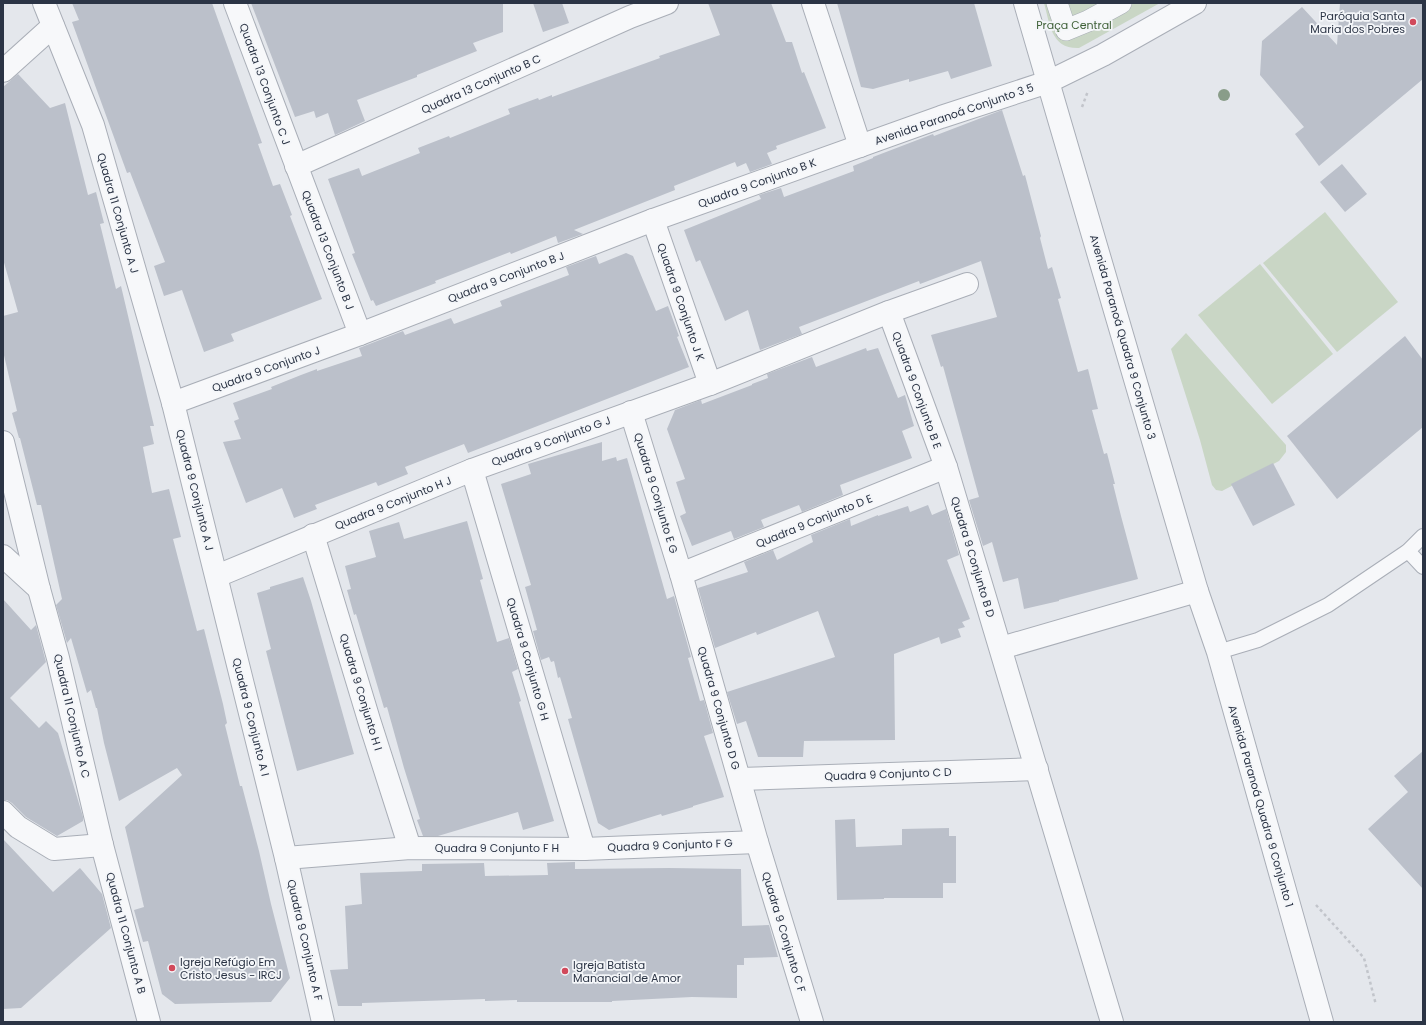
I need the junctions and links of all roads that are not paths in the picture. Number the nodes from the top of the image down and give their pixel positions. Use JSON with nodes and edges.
{"nodes":[{"id":1,"x":44,"y":3,"type":"edge"},
{"id":2,"x":235,"y":3,"type":"edge"},
{"id":3,"x":667,"y":3,"type":"edge"},
{"id":4,"x":813,"y":3,"type":"edge"},
{"id":5,"x":1025,"y":3,"type":"edge"},
{"id":6,"x":1056,"y":3,"type":"edge"},
{"id":7,"x":1121,"y":3,"type":"edge"},
{"id":8,"x":1195,"y":3,"type":"edge"},
{"id":9,"x":53,"y":26,"type":"junction"},
{"id":10,"x":3,"y":71,"type":"edge"},
{"id":11,"x":1048,"y":82,"type":"junction"},
{"id":12,"x":860,"y":146,"type":"junction"},
{"id":13,"x":296,"y":166,"type":"junction"},
{"id":14,"x":653,"y":220,"type":"junction"},
{"id":15,"x":967,"y":284,"type":"dead end"},
{"id":16,"x":889,"y":312,"type":"junction"},
{"id":17,"x":360,"y":334,"type":"junction"},
{"id":18,"x":710,"y":384,"type":"junction"},
{"id":19,"x":173,"y":403,"type":"junction"},
{"id":20,"x":630,"y":412,"type":"junction"},
{"id":21,"x":3,"y":442,"type":"edge"},
{"id":22,"x":946,"y":467,"type":"junction"},
{"id":23,"x":472,"y":470,"type":"junction"},
{"id":24,"x":313,"y":535,"type":"junction"},
{"id":25,"x":1423,"y":536,"type":"edge"},
{"id":26,"x":1408,"y":550,"type":"junction"},
{"id":27,"x":3,"y":556,"type":"edge"},
{"id":28,"x":1423,"y":567,"type":"edge"},
{"id":29,"x":681,"y":574,"type":"junction"},
{"id":30,"x":217,"y":576,"type":"junction"},
{"id":31,"x":39,"y":589,"type":"junction"},
{"id":32,"x":1197,"y":591,"type":"junction"},
{"id":33,"x":1001,"y":648,"type":"junction"},
{"id":34,"x":1218,"y":652,"type":"junction"},
{"id":35,"x":1037,"y":769,"type":"junction"},
{"id":36,"x":740,"y":779,"type":"junction"},
{"id":37,"x":3,"y":812,"type":"edge"},
{"id":38,"x":757,"y":842,"type":"junction"},
{"id":39,"x":102,"y":845,"type":"junction"},
{"id":40,"x":410,"y":848,"type":"junction"},
{"id":41,"x":584,"y":849,"type":"junction"},
{"id":42,"x":286,"y":858,"type":"junction"},
{"id":43,"x":149,"y":1022,"type":"edge"},
{"id":44,"x":323,"y":1022,"type":"edge"},
{"id":45,"x":812,"y":1022,"type":"edge"},
{"id":46,"x":1112,"y":1022,"type":"edge"},
{"id":47,"x":1322,"y":1022,"type":"edge"}],
"edges":[{"from":1,"to":9,"type":"street","name":"Quadra 11 Conjunto A J"},
{"from":2,"to":13,"type":"street","name":"Quadra 13 Conjunto C J"},
{"from":3,"to":13,"type":"street","name":"Quadra 13 Conjunto B C"},
{"from":4,"to":12,"type":"street"},
{"from":5,"to":11,"type":"street","name":"Avenida Paranoá Quadra 9 Conjunto 3"},
{"from":6,"to":7,"type":"street"},
{"from":8,"to":11,"type":"street","name":"Avenida Paranoá Conjunto 3 5"},
{"from":9,"to":10,"type":"street"},
{"from":9,"to":19,"type":"street","name":"Quadra 11 Conjunto A J"},
{"from":11,"to":12,"type":"street","name":"Avenida Paranoá Conjunto 3 5"},
{"from":11,"to":32,"type":"street","name":"Avenida Paranoá Quadra 9 Conjunto 3"},
{"from":12,"to":14,"type":"street","name":"Quadra 9 Conjunto B K"},
{"from":13,"to":17,"type":"street","name":"Quadra 13 Conjunto B J"},
{"from":14,"to":17,"type":"street","name":"Quadra 9 Conjunto B J"},
{"from":14,"to":18,"type":"street","name":"Quadra 9 Conjunto J K"},
{"from":15,"to":16,"type":"street","name":"Quadra 9 Conjunto G J"},
{"from":16,"to":18,"type":"street","name":"Quadra 9 Conjunto G J"},
{"from":16,"to":22,"type":"street","name":"Quadra 9 Conjunto B E"},
{"from":17,"to":19,"type":"street","name":"Quadra 9 Conjunto J"},
{"from":18,"to":20,"type":"street","name":"Quadra 9 Conjunto G J"},
{"from":19,"to":30,"type":"street","name":"Quadra 9 Conjunto A J"},
{"from":20,"to":23,"type":"street","name":"Quadra 9 Conjunto G J"},
{"from":20,"to":29,"type":"street","name":"Quadra 9 Conjunto E G"},
{"from":21,"to":31,"type":"street","name":"Quadra 11 Conjunto A C"},
{"from":22,"to":29,"type":"street","name":"Quadra 9 Conjunto D E"},
{"from":22,"to":33,"type":"street","name":"Quadra 9 Conjunto B D"},
{"from":23,"to":24,"type":"street","name":"Quadra 9 Conjunto H J"},
{"from":23,"to":41,"type":"street","name":"Quadra 9 Conjunto G H"},
{"from":24,"to":30,"type":"street","name":"Quadra 9 Conjunto H J"},
{"from":24,"to":40,"type":"street","name":"Quadra 9 Conjunto H I"},
{"from":25,"to":26,"type":"lane"},
{"from":26,"to":28,"type":"lane"},
{"from":26,"to":34,"type":"lane"},
{"from":27,"to":31,"type":"street"},
{"from":29,"to":36,"type":"street","name":"Quadra 9 Conjunto D G"},
{"from":30,"to":42,"type":"street","name":"Quadra 9 Conjunto A I"},
{"from":31,"to":39,"type":"street","name":"Quadra 11 Conjunto A C"},
{"from":32,"to":33,"type":"street"},
{"from":32,"to":34,"type":"street","name":"Avenida Paranoá Quadra 9 Conjunto 1"},
{"from":33,"to":35,"type":"street","name":"Quadra 9 Conjunto B D"},
{"from":34,"to":47,"type":"street","name":"Avenida Paranoá Quadra 9 Conjunto 1"},
{"from":35,"to":36,"type":"street","name":"Quadra 9 Conjunto C D"},
{"from":35,"to":46,"type":"street","name":"Quadra 9 Conjunto B D"},
{"from":36,"to":38,"type":"street","name":"Quadra 9 Conjunto D G"},
{"from":37,"to":39,"type":"street"},
{"from":38,"to":41,"type":"street","name":"Quadra 9 Conjunto F G"},
{"from":38,"to":45,"type":"street","name":"Quadra 9 Conjunto C F"},
{"from":39,"to":43,"type":"street","name":"Quadra 11 Conjunto A B"},
{"from":40,"to":41,"type":"street","name":"Quadra 9 Conjunto F H"},
{"from":40,"to":42,"type":"street","name":"Quadra 9 Conjunto F H"},
{"from":42,"to":44,"type":"street","name":"Quadra 9 Conjunto A F"}]}
